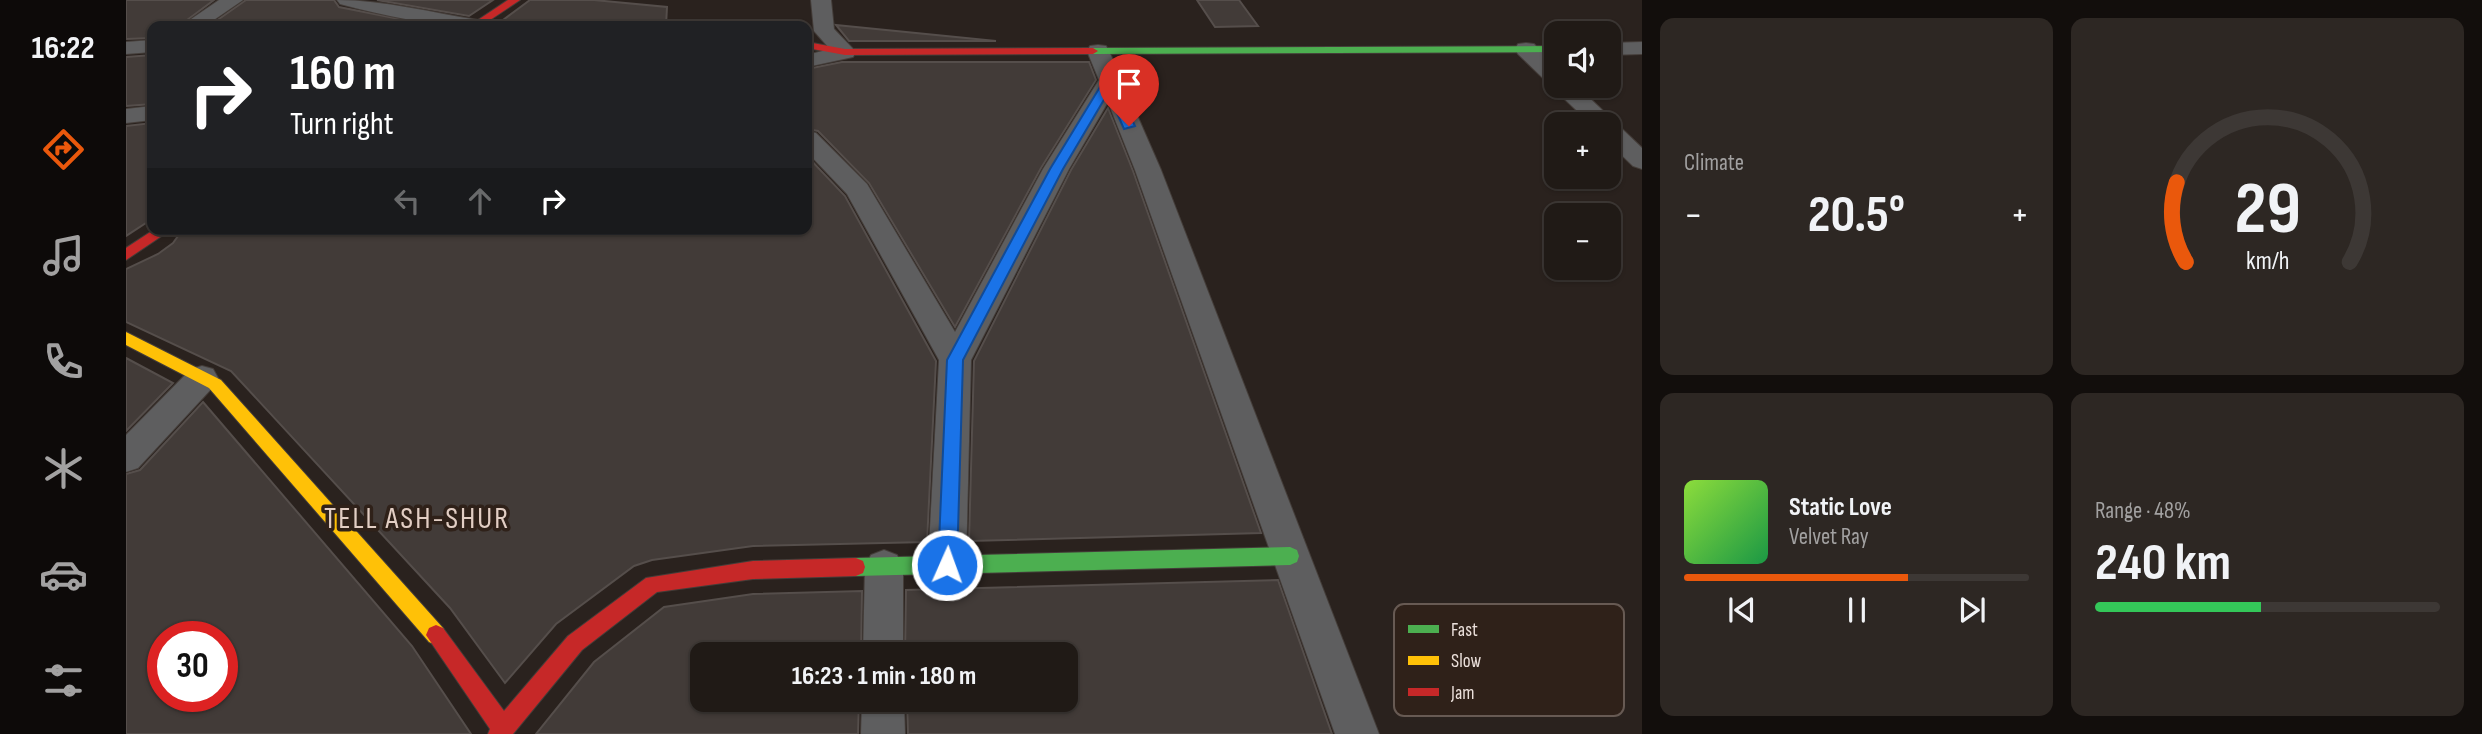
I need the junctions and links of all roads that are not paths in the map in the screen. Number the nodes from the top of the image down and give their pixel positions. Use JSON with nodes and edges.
{"nodes":[{"id":1,"x":233,"y":0,"type":"edge"},
{"id":2,"x":347,"y":0,"type":"edge"},
{"id":3,"x":515,"y":0,"type":"edge"},
{"id":4,"x":821,"y":0,"type":"edge"},
{"id":5,"x":199,"y":21,"type":"edge"},
{"id":6,"x":451,"y":21,"type":"edge"},
{"id":7,"x":484,"y":21,"type":"edge"},
{"id":8,"x":147,"y":46,"type":"edge"},
{"id":9,"x":812,"y":46,"type":"edge"},
{"id":10,"x":126,"y":48,"type":"edge"},
{"id":11,"x":1642,"y":48,"type":"edge"},
{"id":12,"x":1526,"y":49,"type":"junction"},
{"id":13,"x":1544,"y":49,"type":"edge"},
{"id":14,"x":1621,"y":49,"type":"edge"},
{"id":15,"x":1098,"y":51,"type":"junction"},
{"id":16,"x":845,"y":52,"type":"junction"},
{"id":17,"x":812,"y":60,"type":"edge"},
{"id":18,"x":1544,"y":66,"type":"edge"},
{"id":19,"x":1109,"y":82,"type":"junction"},
{"id":20,"x":1577,"y":98,"type":"edge"},
{"id":21,"x":1591,"y":112,"type":"edge"},
{"id":22,"x":147,"y":114,"type":"edge"},
{"id":23,"x":126,"y":116,"type":"edge"},
{"id":24,"x":1621,"y":142,"type":"edge"},
{"id":25,"x":812,"y":143,"type":"edge"},
{"id":26,"x":1642,"y":162,"type":"edge"},
{"id":27,"x":156,"y":235,"type":"edge"},
{"id":28,"x":126,"y":255,"type":"edge"},
{"id":29,"x":126,"y":338,"type":"edge"},
{"id":30,"x":955,"y":360,"type":"junction"},
{"id":31,"x":202,"y":377,"type":"junction"},
{"id":32,"x":126,"y":458,"type":"edge"},
{"id":33,"x":1290,"y":555,"type":"junction"},
{"id":34,"x":947,"y":565,"type":"junction"},
{"id":35,"x":884,"y":567,"type":"junction"},
{"id":36,"x":883,"y":642,"type":"edge"},
{"id":37,"x":883,"y":712,"type":"edge"},
{"id":38,"x":501,"y":731,"type":"edge"},
{"id":39,"x":883,"y":734,"type":"edge"},
{"id":40,"x":1357,"y":734,"type":"edge"}],
"edges":[{"from":1,"to":5,"type":"street"},
{"from":2,"to":6,"type":"street"},
{"from":3,"to":7,"type":"street"},
{"from":4,"to":16,"type":"street"},
{"from":8,"to":10,"type":"street"},
{"from":9,"to":16,"type":"street"},
{"from":11,"to":14,"type":"street"},
{"from":12,"to":13,"type":"street"},
{"from":12,"to":15,"type":"street"},
{"from":12,"to":18,"type":"street"},
{"from":15,"to":16,"type":"street"},
{"from":15,"to":19,"type":"street"},
{"from":16,"to":17,"type":"street"},
{"from":19,"to":30,"type":"street"},
{"from":19,"to":33,"type":"street"},
{"from":20,"to":21,"type":"street"},
{"from":22,"to":23,"type":"street"},
{"from":24,"to":26,"type":"street"},
{"from":25,"to":30,"type":"street"},
{"from":27,"to":28,"type":"street"},
{"from":29,"to":31,"type":"street"},
{"from":30,"to":34,"type":"street"},
{"from":31,"to":32,"type":"street"},
{"from":31,"to":38,"type":"street"},
{"from":33,"to":34,"type":"street"},
{"from":33,"to":40,"type":"street"},
{"from":34,"to":35,"type":"street"},
{"from":35,"to":36,"type":"street"},
{"from":35,"to":38,"type":"street"},
{"from":37,"to":39,"type":"street"}]}
